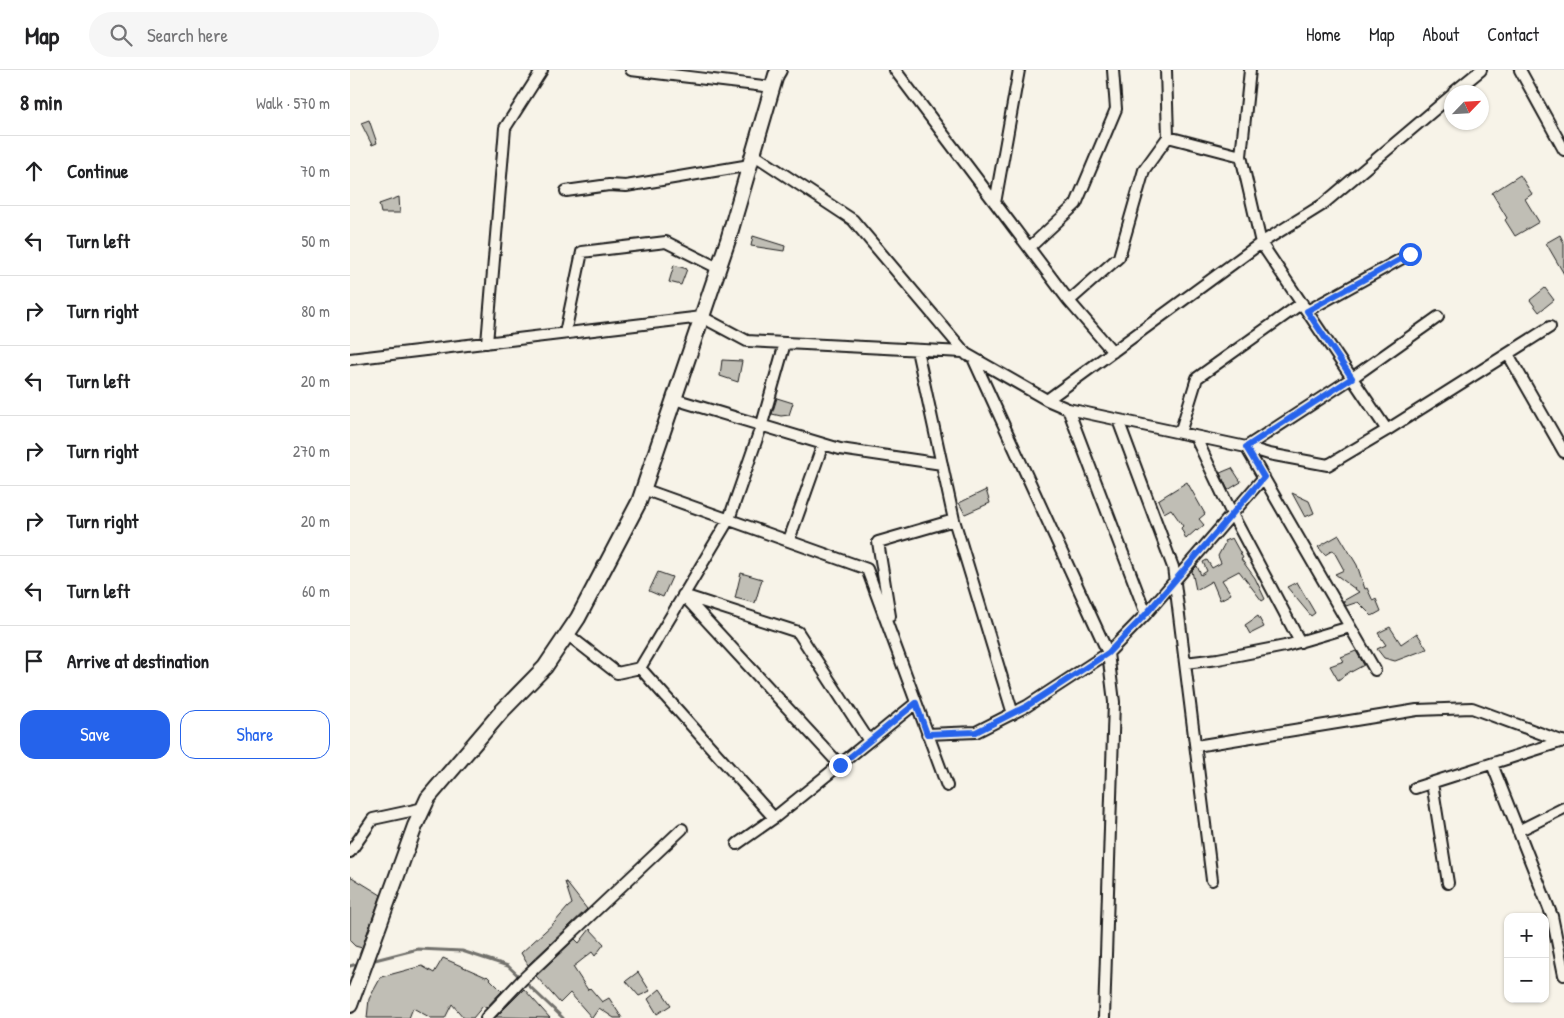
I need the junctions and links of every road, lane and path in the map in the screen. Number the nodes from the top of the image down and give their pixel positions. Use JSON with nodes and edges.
{"nodes":[{"id":1,"x":542,"y":70,"type":"edge"},
{"id":2,"x":631,"y":70,"type":"edge"},
{"id":3,"x":779,"y":70,"type":"edge"},
{"id":4,"x":895,"y":70,"type":"edge"},
{"id":5,"x":1019,"y":70,"type":"edge"},
{"id":6,"x":1113,"y":70,"type":"edge"},
{"id":7,"x":1166,"y":70,"type":"edge"},
{"id":8,"x":1250,"y":70,"type":"edge"},
{"id":9,"x":1481,"y":70,"type":"edge"},
{"id":10,"x":1520,"y":70,"type":"edge"},
{"id":11,"x":1463,"y":85,"type":"edge"},
{"id":12,"x":772,"y":87,"type":"junction"},
{"id":13,"x":1444,"y":102,"type":"edge"},
{"id":14,"x":1168,"y":136,"type":"junction"},
{"id":15,"x":1564,"y":150,"type":"edge"},
{"id":16,"x":1241,"y":156,"type":"junction"},
{"id":17,"x":751,"y":160,"type":"junction"},
{"id":18,"x":566,"y":191,"type":"dead end"},
{"id":19,"x":995,"y":203,"type":"junction"},
{"id":20,"x":1261,"y":243,"type":"junction"},
{"id":21,"x":1029,"y":248,"type":"junction"},
{"id":22,"x":1410,"y":254,"type":"dead end"},
{"id":23,"x":718,"y":268,"type":"junction"},
{"id":24,"x":1069,"y":301,"type":"junction"},
{"id":25,"x":1304,"y":307,"type":"junction"},
{"id":26,"x":702,"y":317,"type":"junction"},
{"id":27,"x":1438,"y":317,"type":"dead end"},
{"id":28,"x":1550,"y":327,"type":"dead end"},
{"id":29,"x":565,"y":334,"type":"junction"},
{"id":30,"x":487,"y":343,"type":"junction"},
{"id":31,"x":785,"y":343,"type":"junction"},
{"id":32,"x":917,"y":350,"type":"junction"},
{"id":33,"x":1113,"y":352,"type":"junction"},
{"id":34,"x":1508,"y":354,"type":"junction"},
{"id":35,"x":970,"y":357,"type":"junction"},
{"id":36,"x":350,"y":359,"type":"edge"},
{"id":37,"x":1352,"y":378,"type":"junction"},
{"id":38,"x":674,"y":399,"type":"junction"},
{"id":39,"x":1047,"y":400,"type":"junction"},
{"id":40,"x":1068,"y":409,"type":"junction"},
{"id":41,"x":1118,"y":420,"type":"junction"},
{"id":42,"x":762,"y":426,"type":"junction"},
{"id":43,"x":1387,"y":430,"type":"junction"},
{"id":44,"x":1180,"y":433,"type":"junction"},
{"id":45,"x":1195,"y":436,"type":"junction"},
{"id":46,"x":823,"y":444,"type":"junction"},
{"id":47,"x":1246,"y":447,"type":"junction"},
{"id":48,"x":1564,"y":452,"type":"edge"},
{"id":49,"x":942,"y":464,"type":"junction"},
{"id":50,"x":1264,"y":477,"type":"junction"},
{"id":51,"x":643,"y":489,"type":"junction"},
{"id":52,"x":1232,"y":514,"type":"junction"},
{"id":53,"x":729,"y":519,"type":"junction"},
{"id":54,"x":954,"y":520,"type":"junction"},
{"id":55,"x":790,"y":540,"type":"junction"},
{"id":56,"x":1175,"y":581,"type":"junction"},
{"id":57,"x":683,"y":595,"type":"junction"},
{"id":58,"x":1146,"y":614,"type":"junction"},
{"id":59,"x":1350,"y":627,"type":"junction"},
{"id":60,"x":567,"y":634,"type":"junction"},
{"id":61,"x":894,"y":641,"type":"junction"},
{"id":62,"x":1300,"y":642,"type":"junction"},
{"id":63,"x":1108,"y":653,"type":"junction"},
{"id":64,"x":1185,"y":663,"type":"junction"},
{"id":65,"x":640,"y":668,"type":"junction"},
{"id":66,"x":1375,"y":670,"type":"dead end"},
{"id":67,"x":916,"y":703,"type":"junction"},
{"id":68,"x":1013,"y":714,"type":"junction"},
{"id":69,"x":927,"y":734,"type":"junction"},
{"id":70,"x":869,"y":741,"type":"junction"},
{"id":71,"x":1564,"y":742,"type":"edge"},
{"id":72,"x":1196,"y":746,"type":"junction"},
{"id":73,"x":1492,"y":764,"type":"junction"},
{"id":74,"x":840,"y":765,"type":"junction"},
{"id":75,"x":1432,"y":783,"type":"junction"},
{"id":76,"x":947,"y":786,"type":"dead end"},
{"id":77,"x":1415,"y":788,"type":"dead end"},
{"id":78,"x":424,"y":808,"type":"junction"},
{"id":79,"x":1564,"y":808,"type":"edge"},
{"id":80,"x":774,"y":818,"type":"junction"},
{"id":81,"x":682,"y":829,"type":"dead end"},
{"id":82,"x":1518,"y":831,"type":"junction"},
{"id":83,"x":737,"y":844,"type":"dead end"},
{"id":84,"x":350,"y":852,"type":"edge"},
{"id":85,"x":1212,"y":880,"type":"dead end"},
{"id":86,"x":1448,"y":883,"type":"dead end"},
{"id":87,"x":1564,"y":975,"type":"edge"},
{"id":88,"x":350,"y":1005,"type":"edge"},
{"id":89,"x":486,"y":1018,"type":"edge"},
{"id":90,"x":1104,"y":1018,"type":"edge"}],
"edges":[{"from":1,"to":30,"type":"street"},
{"from":2,"to":12,"type":"street"},
{"from":3,"to":12,"type":"main road"},
{"from":4,"to":19,"type":"street"},
{"from":5,"to":19,"type":"street"},
{"from":6,"to":21,"type":"street"},
{"from":7,"to":14,"type":"street"},
{"from":8,"to":16,"type":"street"},
{"from":9,"to":11,"type":"street"},
{"from":10,"to":15,"type":"street"},
{"from":12,"to":17,"type":"main road"},
{"from":13,"to":20,"type":"street"},
{"from":14,"to":16,"type":"street"},
{"from":14,"to":24,"type":"street"},
{"from":16,"to":20,"type":"street"},
{"from":17,"to":18,"type":"street"},
{"from":17,"to":23,"type":"main road"},
{"from":17,"to":35,"type":"street"},
{"from":19,"to":21,"type":"street"},
{"from":20,"to":25,"type":"street"},
{"from":20,"to":33,"type":"street"},
{"from":21,"to":24,"type":"street"},
{"from":22,"to":25,"type":"street"},
{"from":23,"to":26,"type":"main road"},
{"from":23,"to":29,"type":"street"},
{"from":24,"to":33,"type":"street"},
{"from":25,"to":37,"type":"street"},
{"from":25,"to":44,"type":"street"},
{"from":26,"to":29,"type":"street"},
{"from":26,"to":31,"type":"street"},
{"from":26,"to":38,"type":"main road"},
{"from":27,"to":37,"type":"street"},
{"from":28,"to":34,"type":"street"},
{"from":29,"to":30,"type":"street"},
{"from":30,"to":36,"type":"street"},
{"from":31,"to":32,"type":"street"},
{"from":31,"to":42,"type":"street"},
{"from":32,"to":35,"type":"street"},
{"from":32,"to":49,"type":"street"},
{"from":33,"to":39,"type":"street"},
{"from":34,"to":43,"type":"street"},
{"from":34,"to":48,"type":"street"},
{"from":35,"to":39,"type":"street"},
{"from":35,"to":63,"type":"street"},
{"from":37,"to":43,"type":"street"},
{"from":37,"to":47,"type":"street"},
{"from":38,"to":42,"type":"street"},
{"from":38,"to":51,"type":"main road"},
{"from":39,"to":40,"type":"street"},
{"from":40,"to":41,"type":"street"},
{"from":40,"to":58,"type":"street"},
{"from":41,"to":44,"type":"street"},
{"from":41,"to":56,"type":"street"},
{"from":42,"to":46,"type":"street"},
{"from":42,"to":53,"type":"street"},
{"from":43,"to":47,"type":"street"},
{"from":44,"to":45,"type":"street"},
{"from":45,"to":47,"type":"street"},
{"from":45,"to":52,"type":"street"},
{"from":46,"to":49,"type":"street"},
{"from":46,"to":55,"type":"street"},
{"from":47,"to":50,"type":"street"},
{"from":49,"to":54,"type":"street"},
{"from":50,"to":52,"type":"street"},
{"from":50,"to":59,"type":"street"},
{"from":51,"to":53,"type":"street"},
{"from":51,"to":60,"type":"main road"},
{"from":52,"to":56,"type":"street"},
{"from":52,"to":62,"type":"street"},
{"from":53,"to":55,"type":"street"},
{"from":53,"to":57,"type":"street"},
{"from":54,"to":61,"type":"street"},
{"from":54,"to":68,"type":"street"},
{"from":55,"to":61,"type":"street"},
{"from":56,"to":58,"type":"street"},
{"from":56,"to":64,"type":"street"},
{"from":57,"to":65,"type":"street"},
{"from":57,"to":70,"type":"street"},
{"from":57,"to":74,"type":"street"},
{"from":58,"to":63,"type":"street"},
{"from":59,"to":62,"type":"street"},
{"from":59,"to":66,"type":"street"},
{"from":60,"to":65,"type":"street"},
{"from":60,"to":78,"type":"main road"},
{"from":61,"to":67,"type":"street"},
{"from":62,"to":64,"type":"street"},
{"from":63,"to":68,"type":"street"},
{"from":63,"to":90,"type":"street"},
{"from":64,"to":72,"type":"street"},
{"from":65,"to":80,"type":"street"},
{"from":67,"to":69,"type":"street"},
{"from":67,"to":70,"type":"street"},
{"from":68,"to":69,"type":"street"},
{"from":69,"to":76,"type":"street"},
{"from":70,"to":74,"type":"street"},
{"from":71,"to":72,"type":"street"},
{"from":71,"to":73,"type":"street"},
{"from":72,"to":85,"type":"street"},
{"from":73,"to":75,"type":"street"},
{"from":73,"to":82,"type":"street"},
{"from":74,"to":80,"type":"street"},
{"from":75,"to":77,"type":"street"},
{"from":75,"to":86,"type":"street"},
{"from":78,"to":84,"type":"street"},
{"from":78,"to":88,"type":"main road"},
{"from":79,"to":82,"type":"street"},
{"from":80,"to":83,"type":"street"},
{"from":81,"to":89,"type":"street"},
{"from":82,"to":87,"type":"street"}]}
